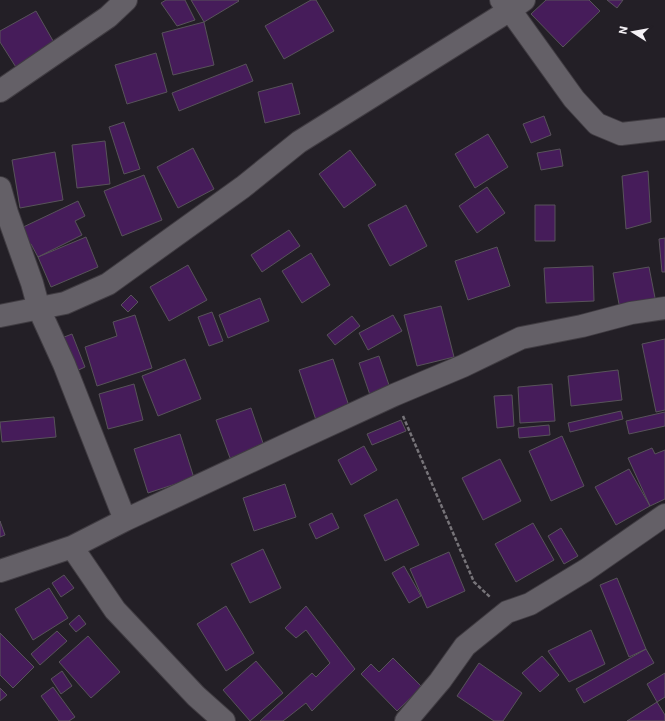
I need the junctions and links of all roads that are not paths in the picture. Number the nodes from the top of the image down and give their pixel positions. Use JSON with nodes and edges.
{"nodes":[{"id":1,"x":121,"y":2,"type":"edge"},
{"id":2,"x":511,"y":3,"type":"edge"},
{"id":3,"x":0,"y":91,"type":"edge"},
{"id":4,"x":665,"y":129,"type":"edge"},
{"id":5,"x":0,"y":188,"type":"edge"},
{"id":6,"x":665,"y":308,"type":"edge"},
{"id":7,"x":39,"y":309,"type":"junction"},
{"id":8,"x":0,"y":316,"type":"edge"},
{"id":9,"x":665,"y":515,"type":"edge"},
{"id":10,"x":125,"y":520,"type":"junction"},
{"id":11,"x":72,"y":547,"type":"junction"},
{"id":12,"x":0,"y":571,"type":"edge"},
{"id":13,"x":224,"y":721,"type":"edge"},
{"id":14,"x":406,"y":721,"type":"edge"}],
"edges":[{"from":1,"to":3,"type":"street"},
{"from":2,"to":4,"type":"street"},
{"from":2,"to":7,"type":"street"},
{"from":5,"to":7,"type":"street"},
{"from":6,"to":10,"type":"street"},
{"from":7,"to":8,"type":"street"},
{"from":7,"to":10,"type":"street"},
{"from":9,"to":14,"type":"street"},
{"from":10,"to":11,"type":"street"},
{"from":11,"to":12,"type":"street"},
{"from":11,"to":13,"type":"street"}]}
